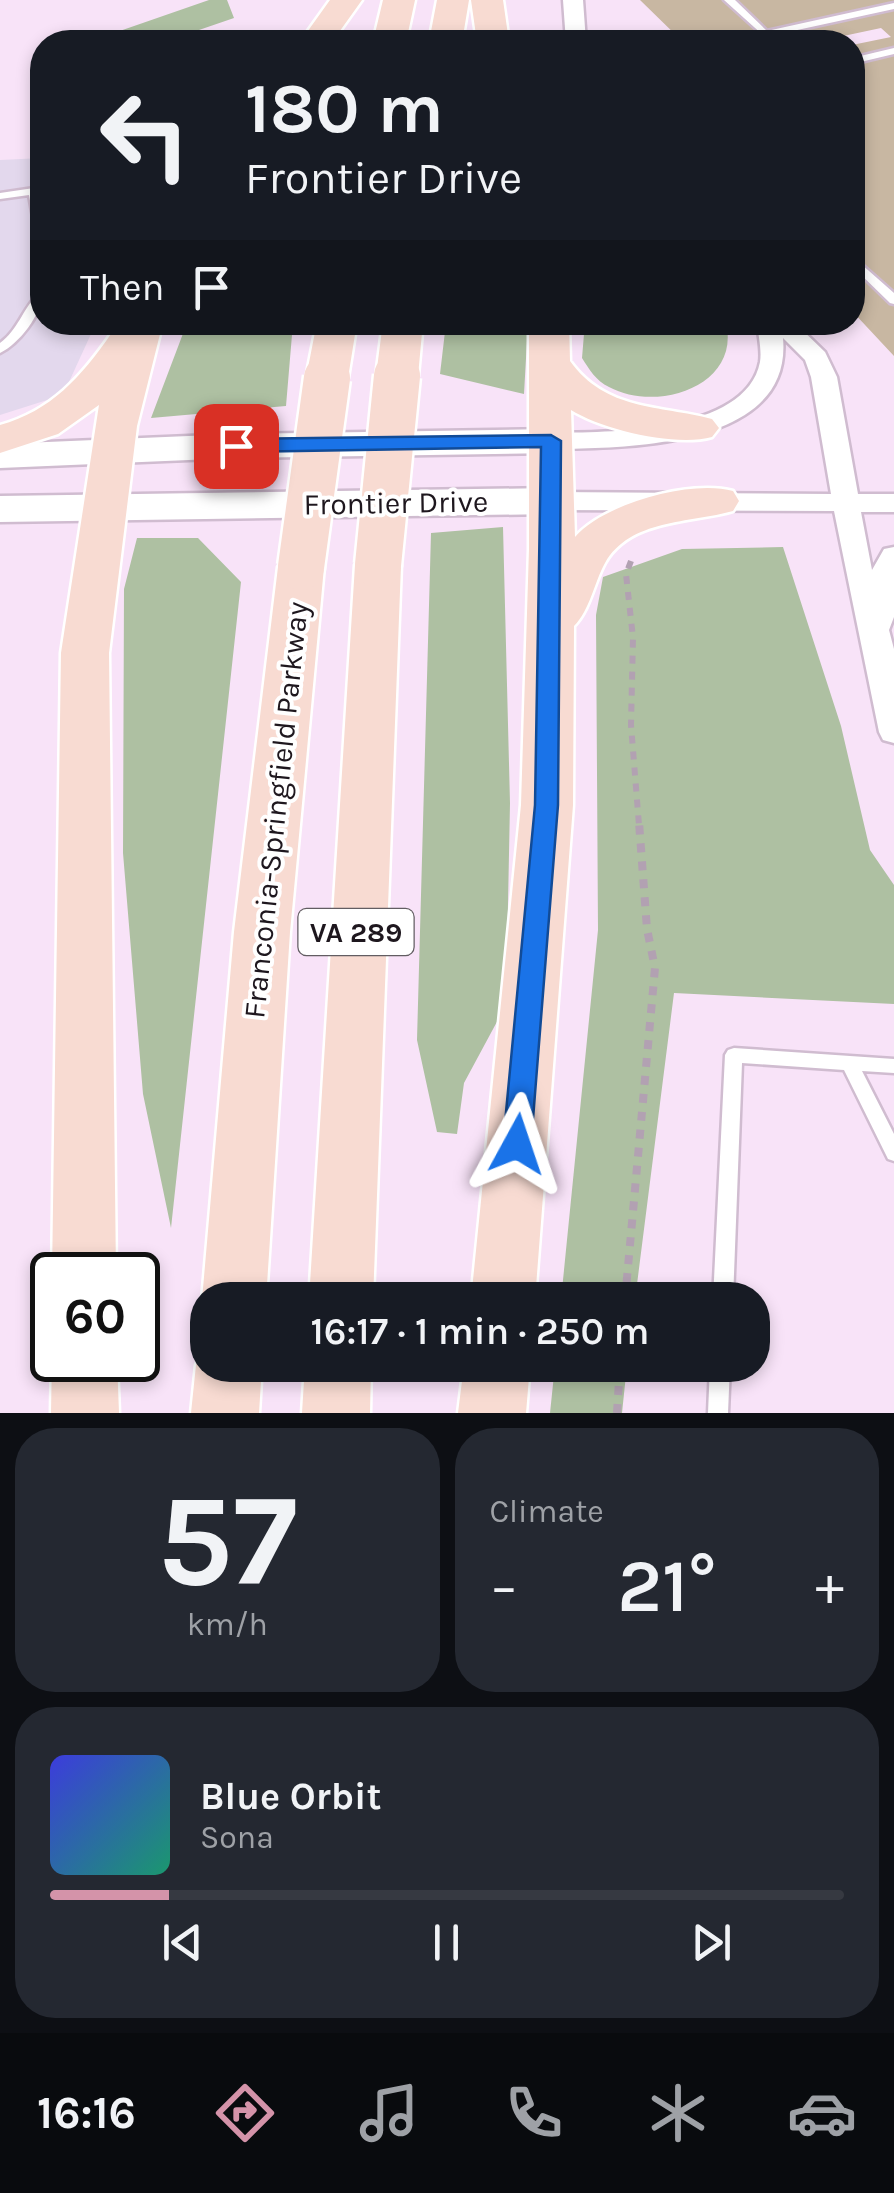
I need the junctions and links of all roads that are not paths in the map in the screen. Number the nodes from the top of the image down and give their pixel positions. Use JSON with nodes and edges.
{"nodes":[{"id":1,"x":346,"y":0,"type":"edge"},
{"id":2,"x":399,"y":0,"type":"edge"},
{"id":3,"x":454,"y":0,"type":"edge"},
{"id":4,"x":486,"y":0,"type":"edge"},
{"id":5,"x":574,"y":0,"type":"edge"},
{"id":6,"x":729,"y":0,"type":"edge"},
{"id":7,"x":894,"y":6,"type":"edge"},
{"id":8,"x":325,"y":30,"type":"edge"},
{"id":9,"x":393,"y":30,"type":"edge"},
{"id":10,"x":448,"y":30,"type":"edge"},
{"id":11,"x":491,"y":30,"type":"edge"},
{"id":12,"x":575,"y":30,"type":"edge"},
{"id":13,"x":761,"y":30,"type":"edge"},
{"id":14,"x":783,"y":30,"type":"edge"},
{"id":15,"x":894,"y":52,"type":"edge"},
{"id":16,"x":865,"y":58,"type":"edge"},
{"id":17,"x":30,"y":192,"type":"edge"},
{"id":18,"x":0,"y":196,"type":"edge"},
{"id":19,"x":865,"y":272,"type":"edge"},
{"id":20,"x":894,"y":300,"type":"edge"},
{"id":21,"x":30,"y":311,"type":"edge"},
{"id":22,"x":132,"y":335,"type":"edge"},
{"id":23,"x":137,"y":335,"type":"edge"},
{"id":24,"x":335,"y":335,"type":"edge"},
{"id":25,"x":403,"y":335,"type":"edge"},
{"id":26,"x":771,"y":335,"type":"edge"},
{"id":27,"x":793,"y":335,"type":"edge"},
{"id":28,"x":550,"y":342,"type":"edge"},
{"id":29,"x":0,"y":349,"type":"edge"},
{"id":30,"x":697,"y":428,"type":"junction"},
{"id":31,"x":0,"y":439,"type":"edge"},
{"id":32,"x":551,"y":441,"type":"junction"},
{"id":33,"x":112,"y":450,"type":"junction"},
{"id":34,"x":0,"y":456,"type":"edge"},
{"id":35,"x":716,"y":501,"type":"junction"},
{"id":36,"x":552,"y":502,"type":"junction"},
{"id":37,"x":848,"y":502,"type":"junction"},
{"id":38,"x":894,"y":502,"type":"edge"},
{"id":39,"x":103,"y":507,"type":"junction"},
{"id":40,"x":0,"y":508,"type":"edge"},
{"id":41,"x":894,"y":556,"type":"edge"},
{"id":42,"x":550,"y":637,"type":"junction"},
{"id":43,"x":878,"y":641,"type":"junction"},
{"id":44,"x":894,"y":732,"type":"edge"},
{"id":45,"x":849,"y":1063,"type":"junction"},
{"id":46,"x":894,"y":1066,"type":"edge"},
{"id":47,"x":894,"y":1153,"type":"edge"},
{"id":48,"x":84,"y":1252,"type":"edge"},
{"id":49,"x":235,"y":1282,"type":"edge"},
{"id":50,"x":342,"y":1282,"type":"edge"},
{"id":51,"x":505,"y":1282,"type":"edge"},
{"id":52,"x":724,"y":1282,"type":"edge"},
{"id":53,"x":84,"y":1382,"type":"edge"},
{"id":54,"x":228,"y":1382,"type":"edge"},
{"id":55,"x":337,"y":1382,"type":"edge"},
{"id":56,"x":495,"y":1382,"type":"edge"},
{"id":57,"x":719,"y":1382,"type":"edge"},
{"id":58,"x":84,"y":1413,"type":"edge"},
{"id":59,"x":225,"y":1413,"type":"edge"},
{"id":60,"x":336,"y":1413,"type":"edge"},
{"id":61,"x":492,"y":1413,"type":"edge"},
{"id":62,"x":718,"y":1413,"type":"edge"}],
"edges":[{"from":1,"to":8,"type":"main road"},
{"from":2,"to":9,"type":"main road"},
{"from":3,"to":10,"type":"main road"},
{"from":4,"to":11,"type":"main road"},
{"from":5,"to":12,"type":"street"},
{"from":6,"to":13,"type":"lane"},
{"from":7,"to":14,"type":"lane"},
{"from":15,"to":16,"type":"lane"},
{"from":17,"to":18,"type":"lane"},
{"from":19,"to":20,"type":"lane"},
{"from":21,"to":29,"type":"lane"},
{"from":22,"to":31,"type":"main road"},
{"from":23,"to":33,"type":"main road"},
{"from":24,"to":49,"type":"main road","name":"Franconia-Springfield Parkway","number":"VA 289","bridge":true},
{"from":25,"to":50,"type":"main road","number":"VA 289","bridge":true},
{"from":26,"to":30,"type":"street"},
{"from":27,"to":37,"type":"street"},
{"from":28,"to":30,"type":"main road"},
{"from":28,"to":32,"type":"main road"},
{"from":30,"to":32,"type":"street"},
{"from":32,"to":33,"type":"main road","name":"Frontier Drive"},
{"from":32,"to":36,"type":"main road"},
{"from":33,"to":34,"type":"main road","name":"Frontier Drive"},
{"from":33,"to":39,"type":"main road"},
{"from":35,"to":36,"type":"street"},
{"from":35,"to":37,"type":"street"},
{"from":35,"to":42,"type":"main road"},
{"from":36,"to":39,"type":"main road","name":"Frontier Drive"},
{"from":36,"to":42,"type":"main road"},
{"from":37,"to":38,"type":"street"},
{"from":37,"to":43,"type":"street"},
{"from":39,"to":40,"type":"main road","name":"Frontier Drive"},
{"from":39,"to":48,"type":"main road"},
{"from":41,"to":43,"type":"street"},
{"from":42,"to":51,"type":"main road"},
{"from":43,"to":44,"type":"street"},
{"from":45,"to":46,"type":"lane"},
{"from":45,"to":47,"type":"lane"},
{"from":45,"to":52,"type":"lane"},
{"from":53,"to":58,"type":"main road"},
{"from":54,"to":59,"type":"main road"},
{"from":55,"to":60,"type":"main road"},
{"from":56,"to":61,"type":"main road"},
{"from":57,"to":62,"type":"lane"}]}
